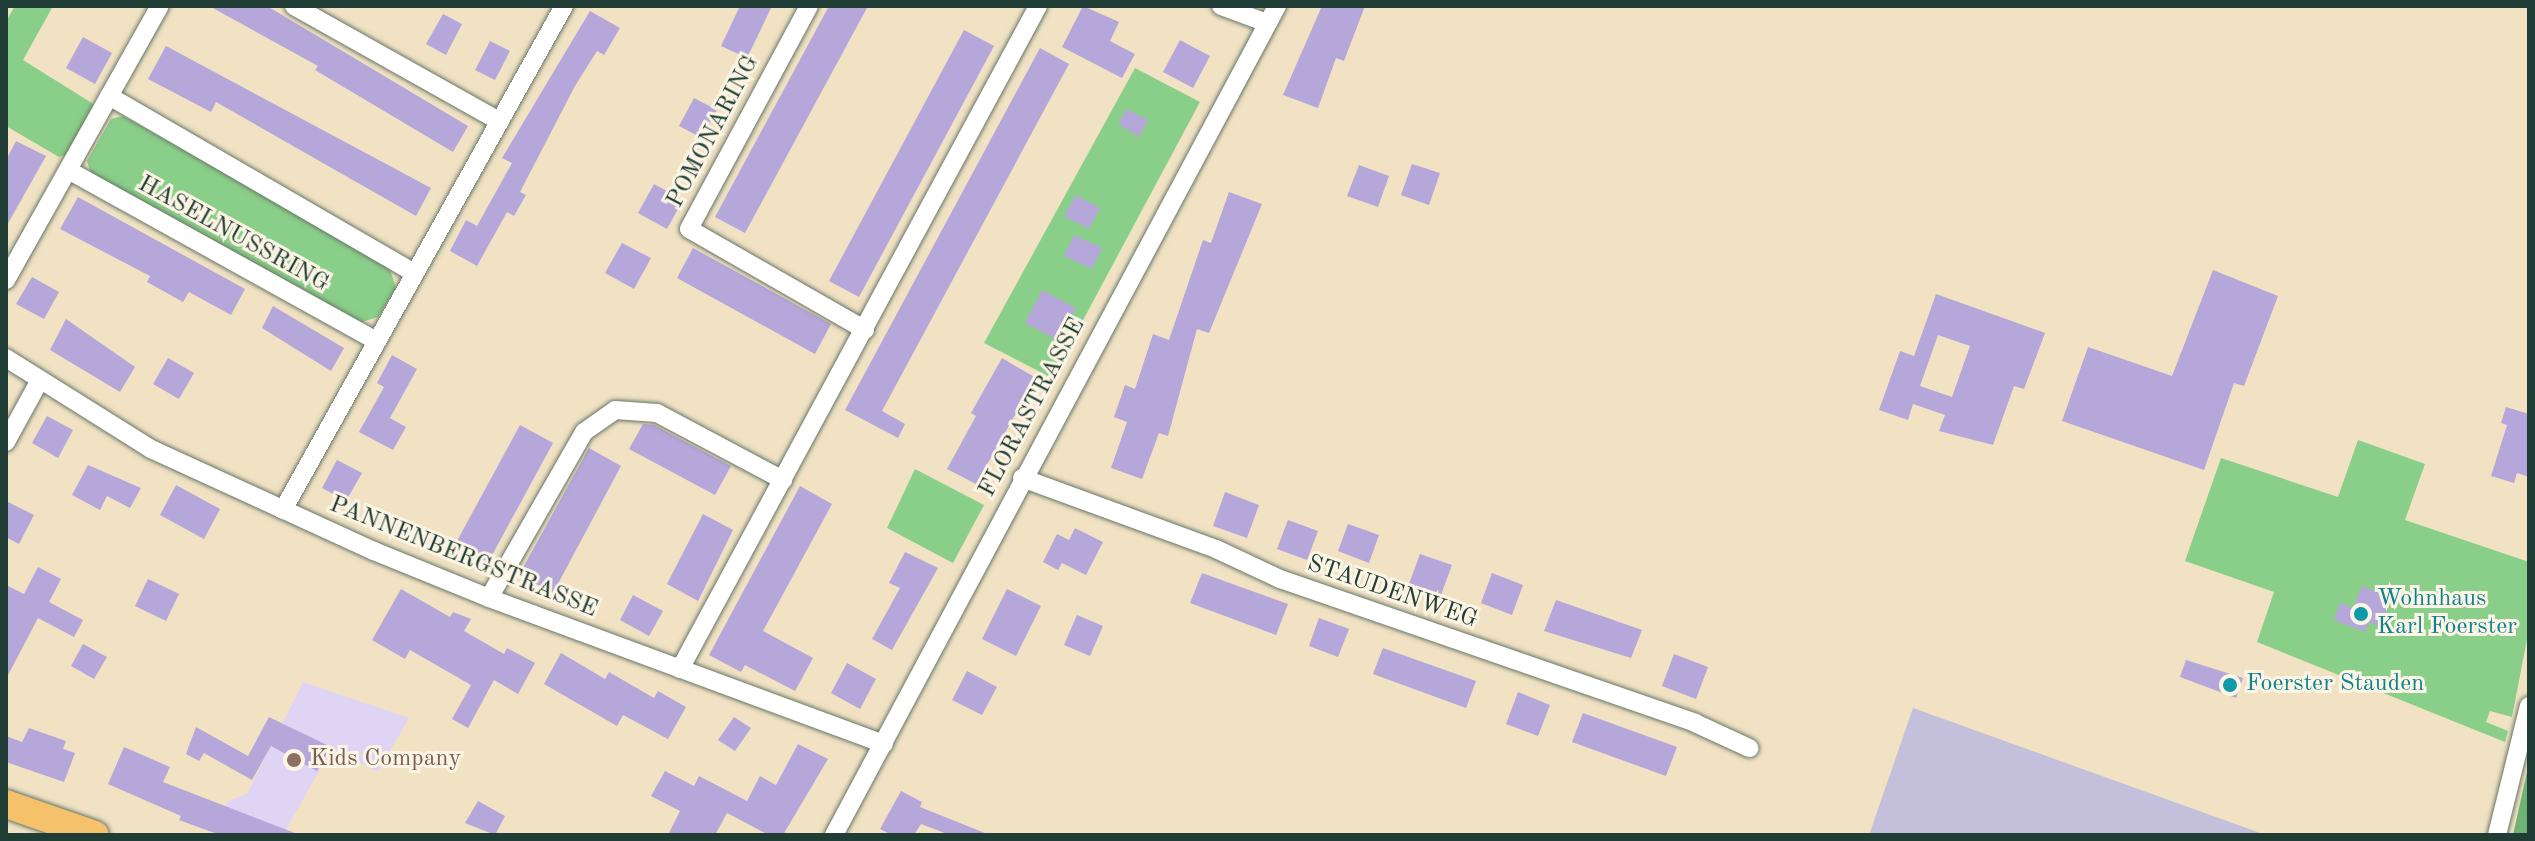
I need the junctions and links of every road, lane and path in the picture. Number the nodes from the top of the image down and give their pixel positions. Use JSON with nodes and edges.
{"nodes":[{"id":1,"x":160,"y":6,"type":"edge"},
{"id":2,"x":294,"y":6,"type":"edge"},
{"id":3,"x":564,"y":6,"type":"edge"},
{"id":4,"x":809,"y":6,"type":"edge"},
{"id":5,"x":1038,"y":6,"type":"edge"},
{"id":6,"x":1221,"y":6,"type":"edge"},
{"id":7,"x":1277,"y":6,"type":"edge"},
{"id":8,"x":1267,"y":23,"type":"junction"},
{"id":9,"x":109,"y":96,"type":"junction"},
{"id":10,"x":499,"y":121,"type":"junction"},
{"id":11,"x":68,"y":170,"type":"junction"},
{"id":12,"x":414,"y":273,"type":"junction"},
{"id":13,"x":6,"y":280,"type":"edge"},
{"id":14,"x":865,"y":330,"type":"junction"},
{"id":15,"x":376,"y":341,"type":"junction"},
{"id":16,"x":6,"y":358,"type":"edge"},
{"id":17,"x":40,"y":380,"type":"junction"},
{"id":18,"x":6,"y":442,"type":"edge"},
{"id":19,"x":1022,"y":478,"type":"junction"},
{"id":20,"x":783,"y":480,"type":"junction"},
{"id":21,"x":283,"y":510,"type":"junction"},
{"id":22,"x":489,"y":598,"type":"junction"},
{"id":23,"x":680,"y":669,"type":"junction"},
{"id":24,"x":2529,"y":706,"type":"edge"},
{"id":25,"x":884,"y":744,"type":"junction"},
{"id":26,"x":1749,"y":748,"type":"dead end"},
{"id":27,"x":6,"y":804,"type":"edge"},
{"id":28,"x":95,"y":835,"type":"edge"},
{"id":29,"x":834,"y":835,"type":"edge"},
{"id":30,"x":2497,"y":835,"type":"edge"}],
"edges":[{"from":1,"to":9,"type":"street"},
{"from":2,"to":10,"type":"street"},
{"from":3,"to":10,"type":"street"},
{"from":4,"to":14,"type":"street","name":"POMONARING"},
{"from":5,"to":14,"type":"street"},
{"from":6,"to":8,"type":"street"},
{"from":7,"to":8,"type":"street","name":"FLORASTRASSE"},
{"from":8,"to":19,"type":"street","name":"FLORASTRASSE"},
{"from":9,"to":11,"type":"street"},
{"from":9,"to":12,"type":"street"},
{"from":10,"to":12,"type":"street"},
{"from":11,"to":13,"type":"street"},
{"from":11,"to":15,"type":"street","name":"HASELNUSSRING"},
{"from":12,"to":15,"type":"street"},
{"from":14,"to":20,"type":"street"},
{"from":15,"to":21,"type":"street"},
{"from":16,"to":17,"type":"street","name":"PANNENBERGSTRASSE"},
{"from":17,"to":18,"type":"street"},
{"from":17,"to":21,"type":"street","name":"PANNENBERGSTRASSE"},
{"from":19,"to":25,"type":"street","name":"FLORASTRASSE"},
{"from":19,"to":26,"type":"street","name":"STAUDENWEG"},
{"from":20,"to":22,"type":"street"},
{"from":20,"to":23,"type":"street"},
{"from":21,"to":22,"type":"street","name":"PANNENBERGSTRASSE"},
{"from":22,"to":23,"type":"street","name":"PANNENBERGSTRASSE"},
{"from":23,"to":25,"type":"street","name":"PANNENBERGSTRASSE"},
{"from":24,"to":30,"type":"street"},
{"from":25,"to":29,"type":"street","name":"FLORASTRASSE"},
{"from":27,"to":28,"type":"main road"}]}
